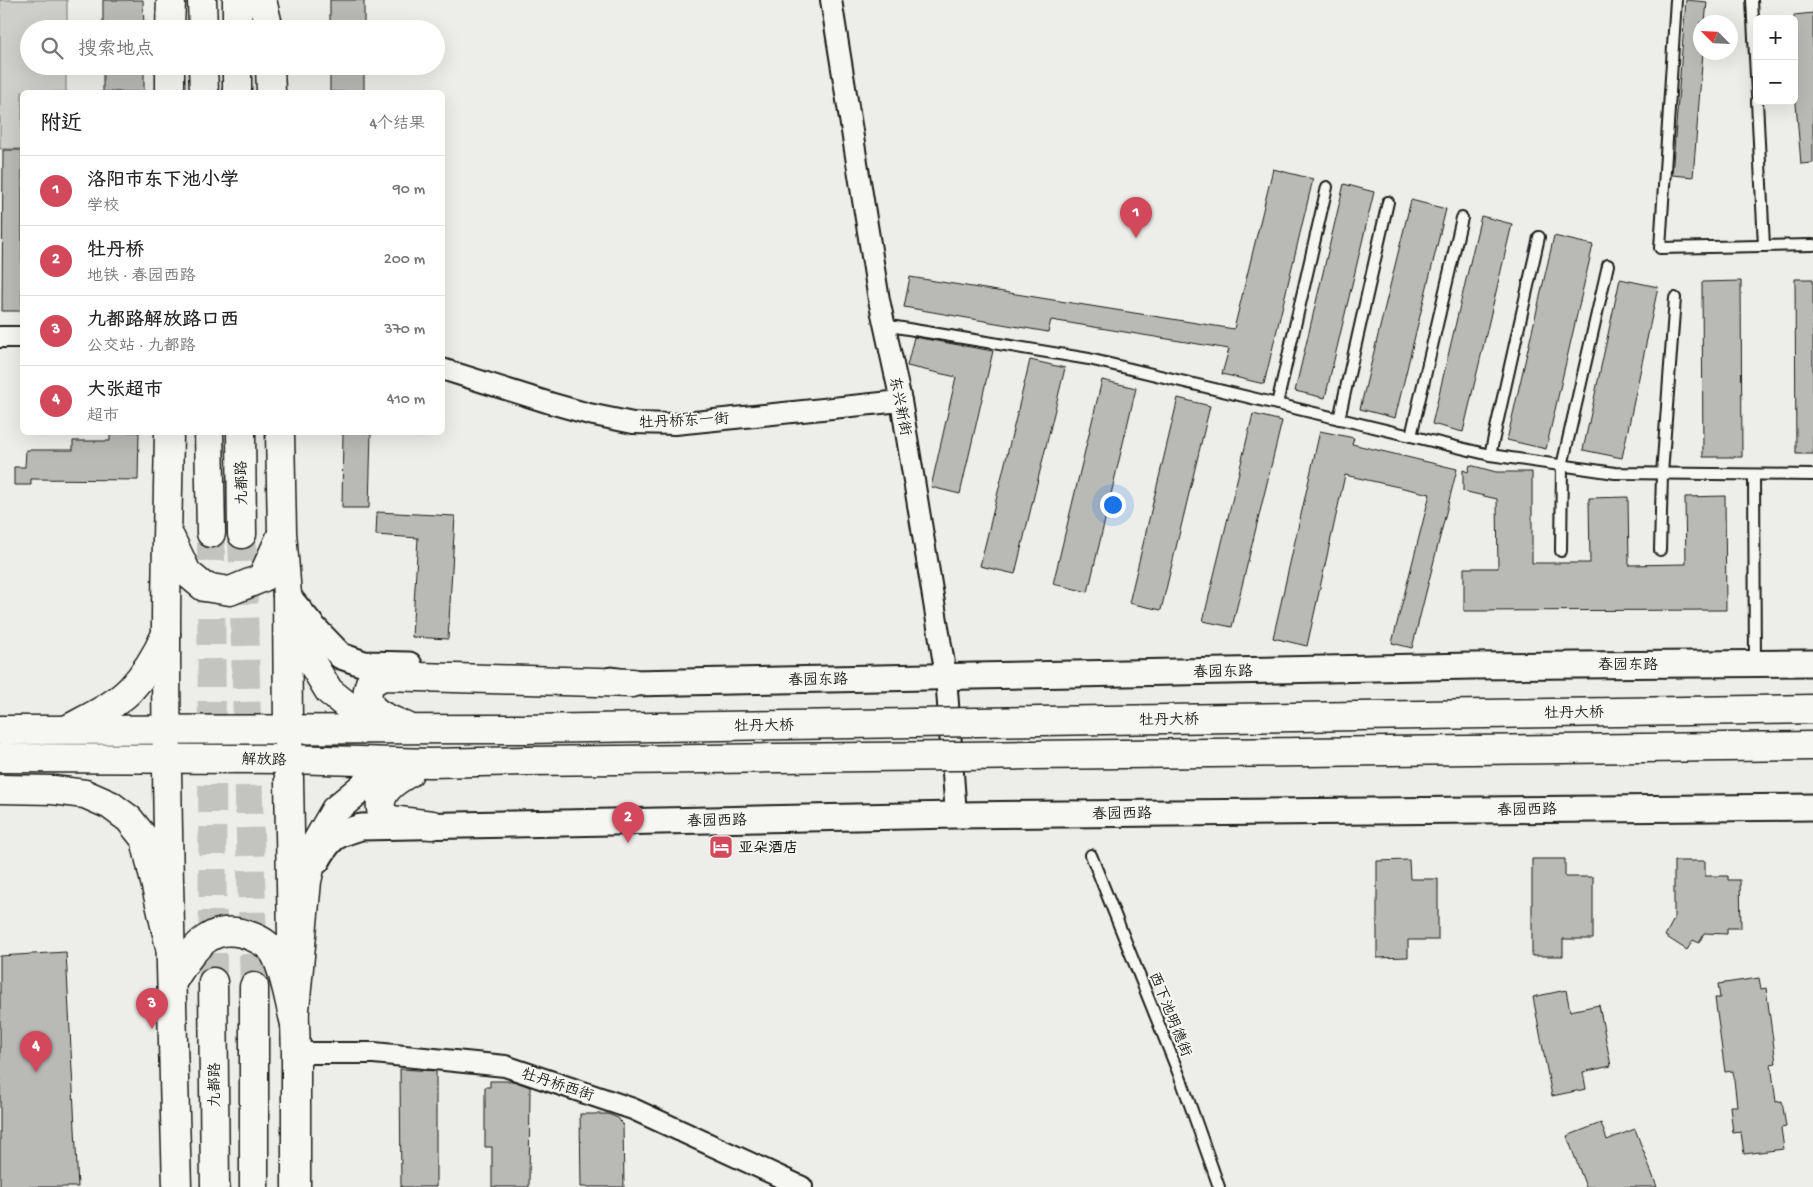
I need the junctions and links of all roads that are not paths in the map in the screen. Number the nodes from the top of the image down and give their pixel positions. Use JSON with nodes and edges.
{"nodes":[{"id":1,"x":171,"y":0,"type":"edge"},
{"id":2,"x":202,"y":0,"type":"edge"},
{"id":3,"x":236,"y":0,"type":"edge"},
{"id":4,"x":262,"y":0,"type":"edge"},
{"id":5,"x":831,"y":0,"type":"edge"},
{"id":6,"x":1676,"y":0,"type":"edge"},
{"id":7,"x":1752,"y":0,"type":"edge"},
{"id":8,"x":170,"y":20,"type":"edge"},
{"id":9,"x":203,"y":20,"type":"edge"},
{"id":10,"x":237,"y":20,"type":"edge"},
{"id":11,"x":268,"y":20,"type":"edge"},
{"id":12,"x":1755,"y":60,"type":"edge"},
{"id":13,"x":170,"y":75,"type":"edge"},
{"id":14,"x":204,"y":75,"type":"edge"},
{"id":15,"x":237,"y":75,"type":"edge"},
{"id":16,"x":270,"y":75,"type":"edge"},
{"id":17,"x":170,"y":90,"type":"edge"},
{"id":18,"x":204,"y":90,"type":"edge"},
{"id":19,"x":237,"y":90,"type":"edge"},
{"id":20,"x":271,"y":90,"type":"edge"},
{"id":21,"x":1757,"y":105,"type":"edge"},
{"id":22,"x":1327,"y":187,"type":"dead end"},
{"id":23,"x":1388,"y":202,"type":"dead end"},
{"id":24,"x":1462,"y":218,"type":"dead end"},
{"id":25,"x":1540,"y":237,"type":"dead end"},
{"id":26,"x":1813,"y":245,"type":"edge"},
{"id":27,"x":1764,"y":246,"type":"junction"},
{"id":28,"x":1608,"y":264,"type":"dead end"},
{"id":29,"x":1675,"y":298,"type":"dead end"},
{"id":30,"x":884,"y":325,"type":"junction"},
{"id":31,"x":0,"y":337,"type":"edge"},
{"id":32,"x":20,"y":337,"type":"edge"},
{"id":33,"x":445,"y":370,"type":"edge"},
{"id":34,"x":901,"y":401,"type":"junction"},
{"id":35,"x":1277,"y":404,"type":"junction"},
{"id":36,"x":1339,"y":419,"type":"junction"},
{"id":37,"x":169,"y":435,"type":"edge"},
{"id":38,"x":209,"y":435,"type":"edge"},
{"id":39,"x":240,"y":435,"type":"edge"},
{"id":40,"x":280,"y":435,"type":"edge"},
{"id":41,"x":1410,"y":436,"type":"junction"},
{"id":42,"x":1490,"y":456,"type":"junction"},
{"id":43,"x":1562,"y":466,"type":"junction"},
{"id":44,"x":1662,"y":474,"type":"junction"},
{"id":45,"x":1754,"y":474,"type":"junction"},
{"id":46,"x":1813,"y":475,"type":"edge"},
{"id":47,"x":168,"y":530,"type":"junction"},
{"id":48,"x":282,"y":532,"type":"junction"},
{"id":49,"x":211,"y":533,"type":"tunnel mouth"},
{"id":50,"x":242,"y":534,"type":"tunnel mouth"},
{"id":51,"x":1660,"y":550,"type":"dead end"},
{"id":52,"x":1560,"y":551,"type":"dead end"},
{"id":53,"x":287,"y":595,"type":"junction"},
{"id":54,"x":166,"y":634,"type":"junction"},
{"id":55,"x":1813,"y":663,"type":"edge"},
{"id":56,"x":1755,"y":664,"type":"junction"},
{"id":57,"x":946,"y":676,"type":"junction"},
{"id":58,"x":632,"y":683,"type":"junction"},
{"id":59,"x":1813,"y":708,"type":"edge"},
{"id":60,"x":68,"y":729,"type":"junction"},
{"id":61,"x":167,"y":729,"type":"junction"},
{"id":62,"x":288,"y":729,"type":"junction"},
{"id":63,"x":413,"y":729,"type":"junction"},
{"id":64,"x":524,"y":729,"type":"joint"},
{"id":65,"x":0,"y":730,"type":"edge"},
{"id":66,"x":1813,"y":746,"type":"edge"},
{"id":67,"x":0,"y":758,"type":"edge"},
{"id":68,"x":167,"y":758,"type":"junction"},
{"id":69,"x":288,"y":759,"type":"junction"},
{"id":70,"x":430,"y":763,"type":"junction"},
{"id":71,"x":0,"y":789,"type":"edge"},
{"id":72,"x":1813,"y":806,"type":"edge"},
{"id":73,"x":956,"y":815,"type":"junction"},
{"id":74,"x":432,"y":825,"type":"junction"},
{"id":75,"x":1091,"y":855,"type":"dead end"},
{"id":76,"x":307,"y":881,"type":"junction"},
{"id":77,"x":170,"y":947,"type":"junction"},
{"id":78,"x":172,"y":982,"type":"junction"},
{"id":79,"x":213,"y":982,"type":"tunnel mouth"},
{"id":80,"x":254,"y":987,"type":"tunnel mouth"},
{"id":81,"x":294,"y":1020,"type":"junction"},
{"id":82,"x":296,"y":1053,"type":"junction"},
{"id":83,"x":177,"y":1187,"type":"edge"},
{"id":84,"x":215,"y":1187,"type":"edge"},
{"id":85,"x":254,"y":1187,"type":"edge"},
{"id":86,"x":296,"y":1187,"type":"edge"},
{"id":87,"x":802,"y":1187,"type":"edge"},
{"id":88,"x":1219,"y":1187,"type":"edge"}],
"edges":[{"from":1,"to":8,"type":"main road"},
{"from":2,"to":9,"type":"main road"},
{"from":3,"to":10,"type":"main road"},
{"from":4,"to":11,"type":"main road"},
{"from":5,"to":30,"type":"street","name":"东兴新街"},
{"from":6,"to":27,"type":"lane"},
{"from":7,"to":12,"type":"lane"},
{"from":13,"to":17,"type":"main road"},
{"from":14,"to":18,"type":"main road"},
{"from":15,"to":19,"type":"main road"},
{"from":16,"to":20,"type":"main road"},
{"from":21,"to":27,"type":"lane"},
{"from":22,"to":35,"type":"lane"},
{"from":23,"to":36,"type":"lane"},
{"from":24,"to":41,"type":"lane"},
{"from":25,"to":42,"type":"lane"},
{"from":26,"to":27,"type":"lane"},
{"from":28,"to":43,"type":"lane"},
{"from":29,"to":44,"type":"lane"},
{"from":30,"to":34,"type":"street","name":"东兴新街"},
{"from":30,"to":35,"type":"lane"},
{"from":31,"to":32,"type":"street"},
{"from":33,"to":34,"type":"street","name":"牡丹桥东一街"},
{"from":34,"to":57,"type":"street","name":"东兴新街"},
{"from":35,"to":36,"type":"lane"},
{"from":36,"to":41,"type":"lane"},
{"from":37,"to":47,"type":"main road"},
{"from":38,"to":49,"type":"main road","name":"九都路"},
{"from":39,"to":50,"type":"main road","name":"九都路"},
{"from":40,"to":48,"type":"main road"},
{"from":41,"to":42,"type":"lane"},
{"from":42,"to":43,"type":"lane"},
{"from":43,"to":44,"type":"lane"},
{"from":43,"to":52,"type":"lane"},
{"from":44,"to":45,"type":"lane"},
{"from":44,"to":51,"type":"lane"},
{"from":45,"to":46,"type":"lane"},
{"from":45,"to":56,"type":"lane"},
{"from":47,"to":48,"type":"main road"},
{"from":47,"to":54,"type":"main road"},
{"from":48,"to":53,"type":"main road"},
{"from":53,"to":58,"type":"street","name":"春园东路"},
{"from":53,"to":62,"type":"main road"},
{"from":53,"to":63,"type":"main road"},
{"from":54,"to":60,"type":"main road"},
{"from":54,"to":61,"type":"main road"},
{"from":55,"to":56,"type":"street","name":"春园东路"},
{"from":56,"to":57,"type":"street","name":"春园东路"},
{"from":57,"to":58,"type":"street","name":"春园东路"},
{"from":57,"to":73,"type":"street","name":"东兴新街"},
{"from":58,"to":63,"type":"main road"},
{"from":59,"to":64,"type":"main road","name":"牡丹大桥","bridge":true},
{"from":60,"to":61,"type":"main road","name":"解放路"},
{"from":60,"to":65,"type":"main road","name":"解放路"},
{"from":61,"to":62,"type":"main road","name":"解放路"},
{"from":61,"to":68,"type":"main road"},
{"from":62,"to":63,"type":"main road","name":"解放路"},
{"from":62,"to":69,"type":"main road"},
{"from":63,"to":64,"type":"main road","name":"解放路"},
{"from":66,"to":70,"type":"main road","name":"解放路","bridge":true},
{"from":67,"to":68,"type":"main road","name":"解放路"},
{"from":68,"to":69,"type":"main road","name":"解放路"},
{"from":68,"to":77,"type":"main road"},
{"from":69,"to":70,"type":"main road","name":"解放路"},
{"from":69,"to":81,"type":"main road"},
{"from":70,"to":74,"type":"main road"},
{"from":70,"to":76,"type":"main road"},
{"from":71,"to":77,"type":"main road"},
{"from":72,"to":73,"type":"street","name":"春园西路"},
{"from":73,"to":74,"type":"street","name":"春园西路"},
{"from":74,"to":76,"type":"street","name":"春园西路"},
{"from":75,"to":88,"type":"lane","name":"西下池明德街"},
{"from":76,"to":81,"type":"main road"},
{"from":77,"to":78,"type":"main road"},
{"from":78,"to":81,"type":"main road"},
{"from":78,"to":83,"type":"main road"},
{"from":79,"to":84,"type":"main road","name":"九都路"},
{"from":80,"to":85,"type":"main road"},
{"from":81,"to":82,"type":"main road"},
{"from":82,"to":86,"type":"main road"},
{"from":82,"to":87,"type":"street","name":"牡丹桥西街"}]}
